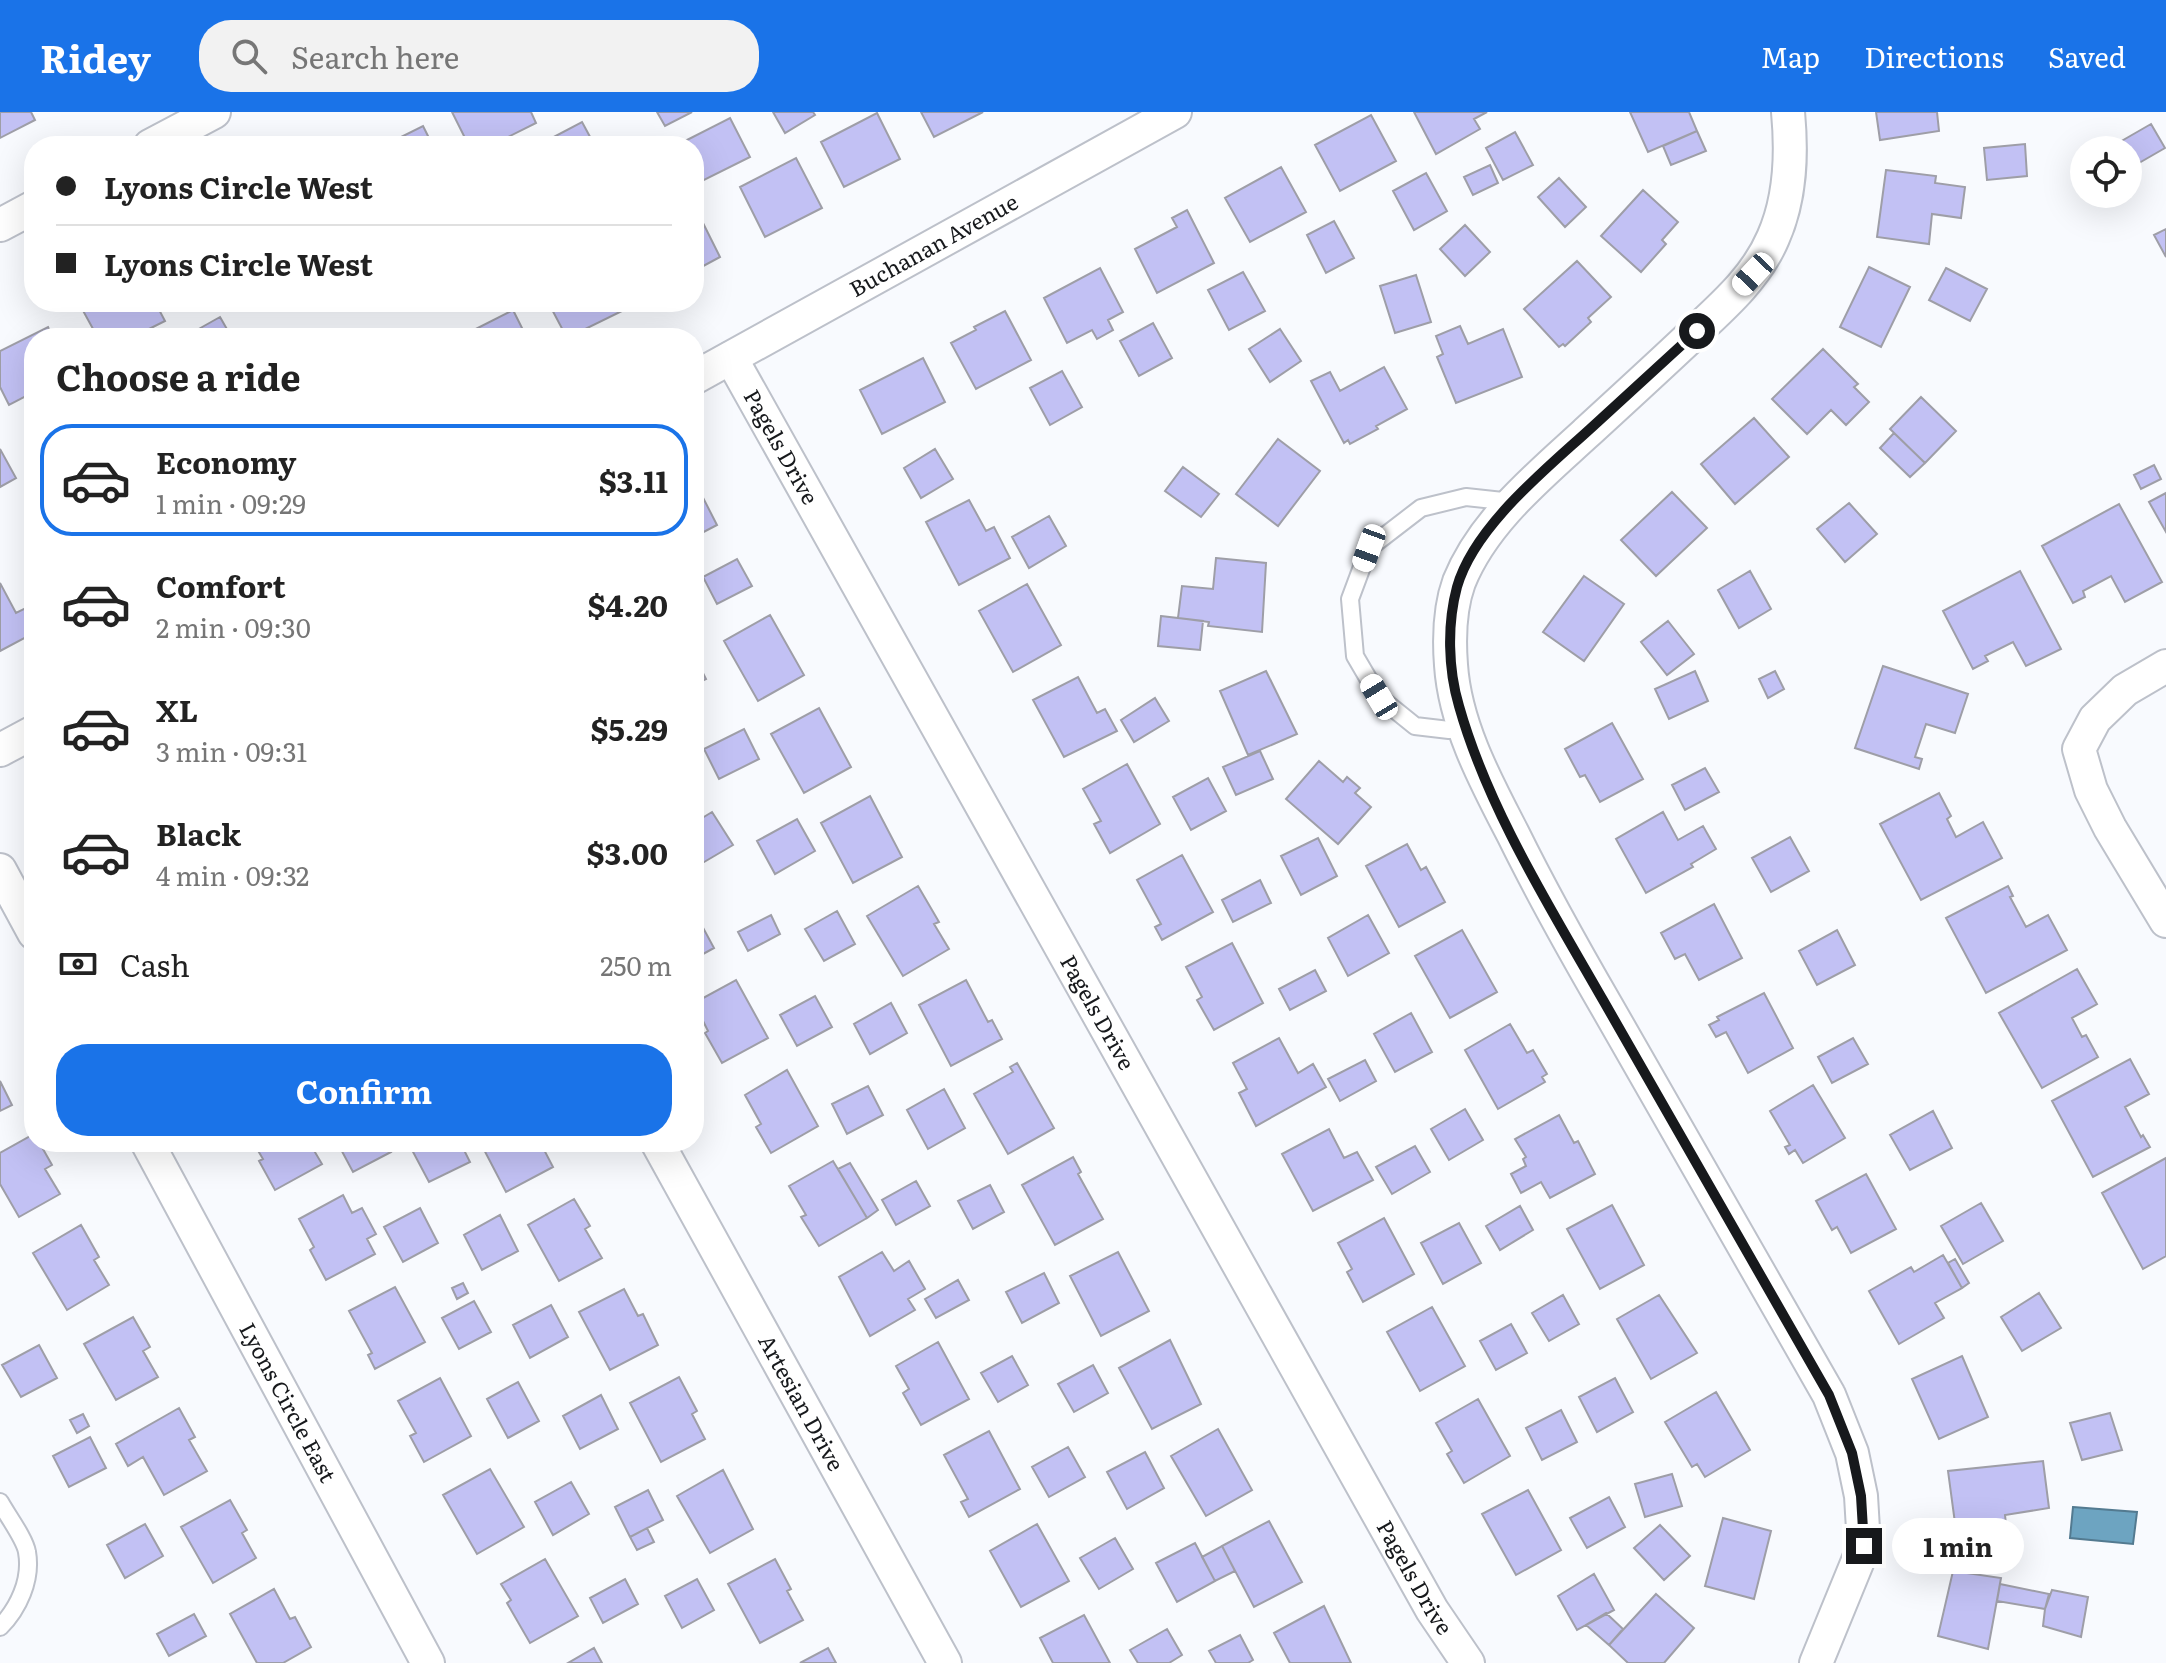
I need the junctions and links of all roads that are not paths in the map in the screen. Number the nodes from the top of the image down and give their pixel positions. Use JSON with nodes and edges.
{"nodes":[{"id":1,"x":214,"y":112,"type":"edge"},
{"id":2,"x":1175,"y":112,"type":"edge"},
{"id":3,"x":1788,"y":112,"type":"edge"},
{"id":4,"x":169,"y":136,"type":"edge"},
{"id":5,"x":24,"y":212,"type":"edge"},
{"id":6,"x":0,"y":225,"type":"edge"},
{"id":7,"x":731,"y":358,"type":"junction"},
{"id":8,"x":704,"y":373,"type":"edge"},
{"id":9,"x":1513,"y":502,"type":"junction"},
{"id":10,"x":2166,"y":666,"type":"edge"},
{"id":11,"x":1466,"y":728,"type":"junction"},
{"id":12,"x":24,"y":737,"type":"edge"},
{"id":13,"x":0,"y":750,"type":"edge"},
{"id":14,"x":0,"y":870,"type":"edge"},
{"id":15,"x":24,"y":914,"type":"edge"},
{"id":16,"x":2166,"y":921,"type":"edge"},
{"id":17,"x":152,"y":1152,"type":"edge"},
{"id":18,"x":663,"y":1152,"type":"edge"},
{"id":19,"x":0,"y":1502,"type":"edge"},
{"id":20,"x":0,"y":1627,"type":"edge"},
{"id":21,"x":428,"y":1663,"type":"edge"},
{"id":22,"x":945,"y":1663,"type":"edge"},
{"id":23,"x":1468,"y":1663,"type":"edge"},
{"id":24,"x":1816,"y":1663,"type":"edge"}],
"edges":[{"from":1,"to":4,"type":"street"},
{"from":2,"to":7,"type":"street","name":"Buchanan Avenue"},
{"from":3,"to":9,"type":"street"},
{"from":5,"to":6,"type":"street"},
{"from":7,"to":8,"type":"street","name":"Buchanan Avenue"},
{"from":7,"to":23,"type":"street","name":"Pagels Drive"},
{"from":9,"to":11,"type":"street"},
{"from":9,"to":11,"type":"lane"},
{"from":10,"to":16,"type":"street"},
{"from":11,"to":24,"type":"street"},
{"from":12,"to":13,"type":"street"},
{"from":14,"to":15,"type":"street"},
{"from":17,"to":21,"type":"street","name":"Lyons Circle East"},
{"from":18,"to":22,"type":"street","name":"Artesian Drive"},
{"from":19,"to":20,"type":"lane"}]}
